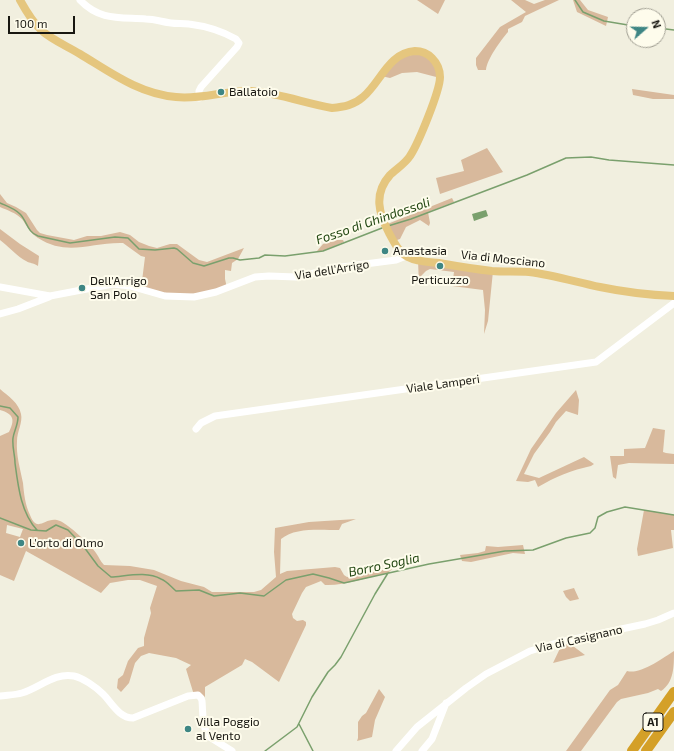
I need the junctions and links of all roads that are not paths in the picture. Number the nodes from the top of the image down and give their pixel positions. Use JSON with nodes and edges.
{"nodes":[{"id":1,"x":20,"y":0,"type":"edge"},
{"id":2,"x":80,"y":0,"type":"edge"},
{"id":3,"x":199,"y":98,"type":"junction"},
{"id":4,"x":406,"y":256,"type":"junction"},
{"id":5,"x":0,"y":287,"type":"edge"},
{"id":6,"x":50,"y":296,"type":"junction"},
{"id":7,"x":674,"y":296,"type":"edge"},
{"id":8,"x":674,"y":302,"type":"edge"},
{"id":9,"x":0,"y":314,"type":"edge"},
{"id":10,"x":196,"y":429,"type":"dead end"},
{"id":11,"x":674,"y":613,"type":"edge"},
{"id":12,"x":674,"y":692,"type":"edge"},
{"id":13,"x":0,"y":696,"type":"edge"},
{"id":14,"x":446,"y":702,"type":"junction"},
{"id":15,"x":674,"y":712,"type":"edge"},
{"id":16,"x":399,"y":750,"type":"edge"},
{"id":17,"x":232,"y":751,"type":"edge"},
{"id":18,"x":422,"y":751,"type":"edge"},
{"id":19,"x":632,"y":751,"type":"edge"},
{"id":20,"x":646,"y":751,"type":"edge"}],
"edges":[{"from":1,"to":3,"type":"main road"},
{"from":2,"to":3,"type":"street"},
{"from":3,"to":4,"type":"main road"},
{"from":4,"to":6,"type":"street","name":"Via dell'Arrigo"},
{"from":4,"to":7,"type":"main road","name":"Via di Mosciano"},
{"from":5,"to":6,"type":"street","name":"Via dell'Arrigo"},
{"from":6,"to":9,"type":"street"},
{"from":8,"to":10,"type":"street","name":"Viale Lamperi"},
{"from":11,"to":14,"type":"street","name":"Via di Casignano"},
{"from":12,"to":19,"type":"highway","number":"A1"},
{"from":13,"to":17,"type":"street"},
{"from":14,"to":16,"type":"street","name":"Via di Casignano"},
{"from":14,"to":18,"type":"street"},
{"from":15,"to":20,"type":"highway","number":"A1"}]}
